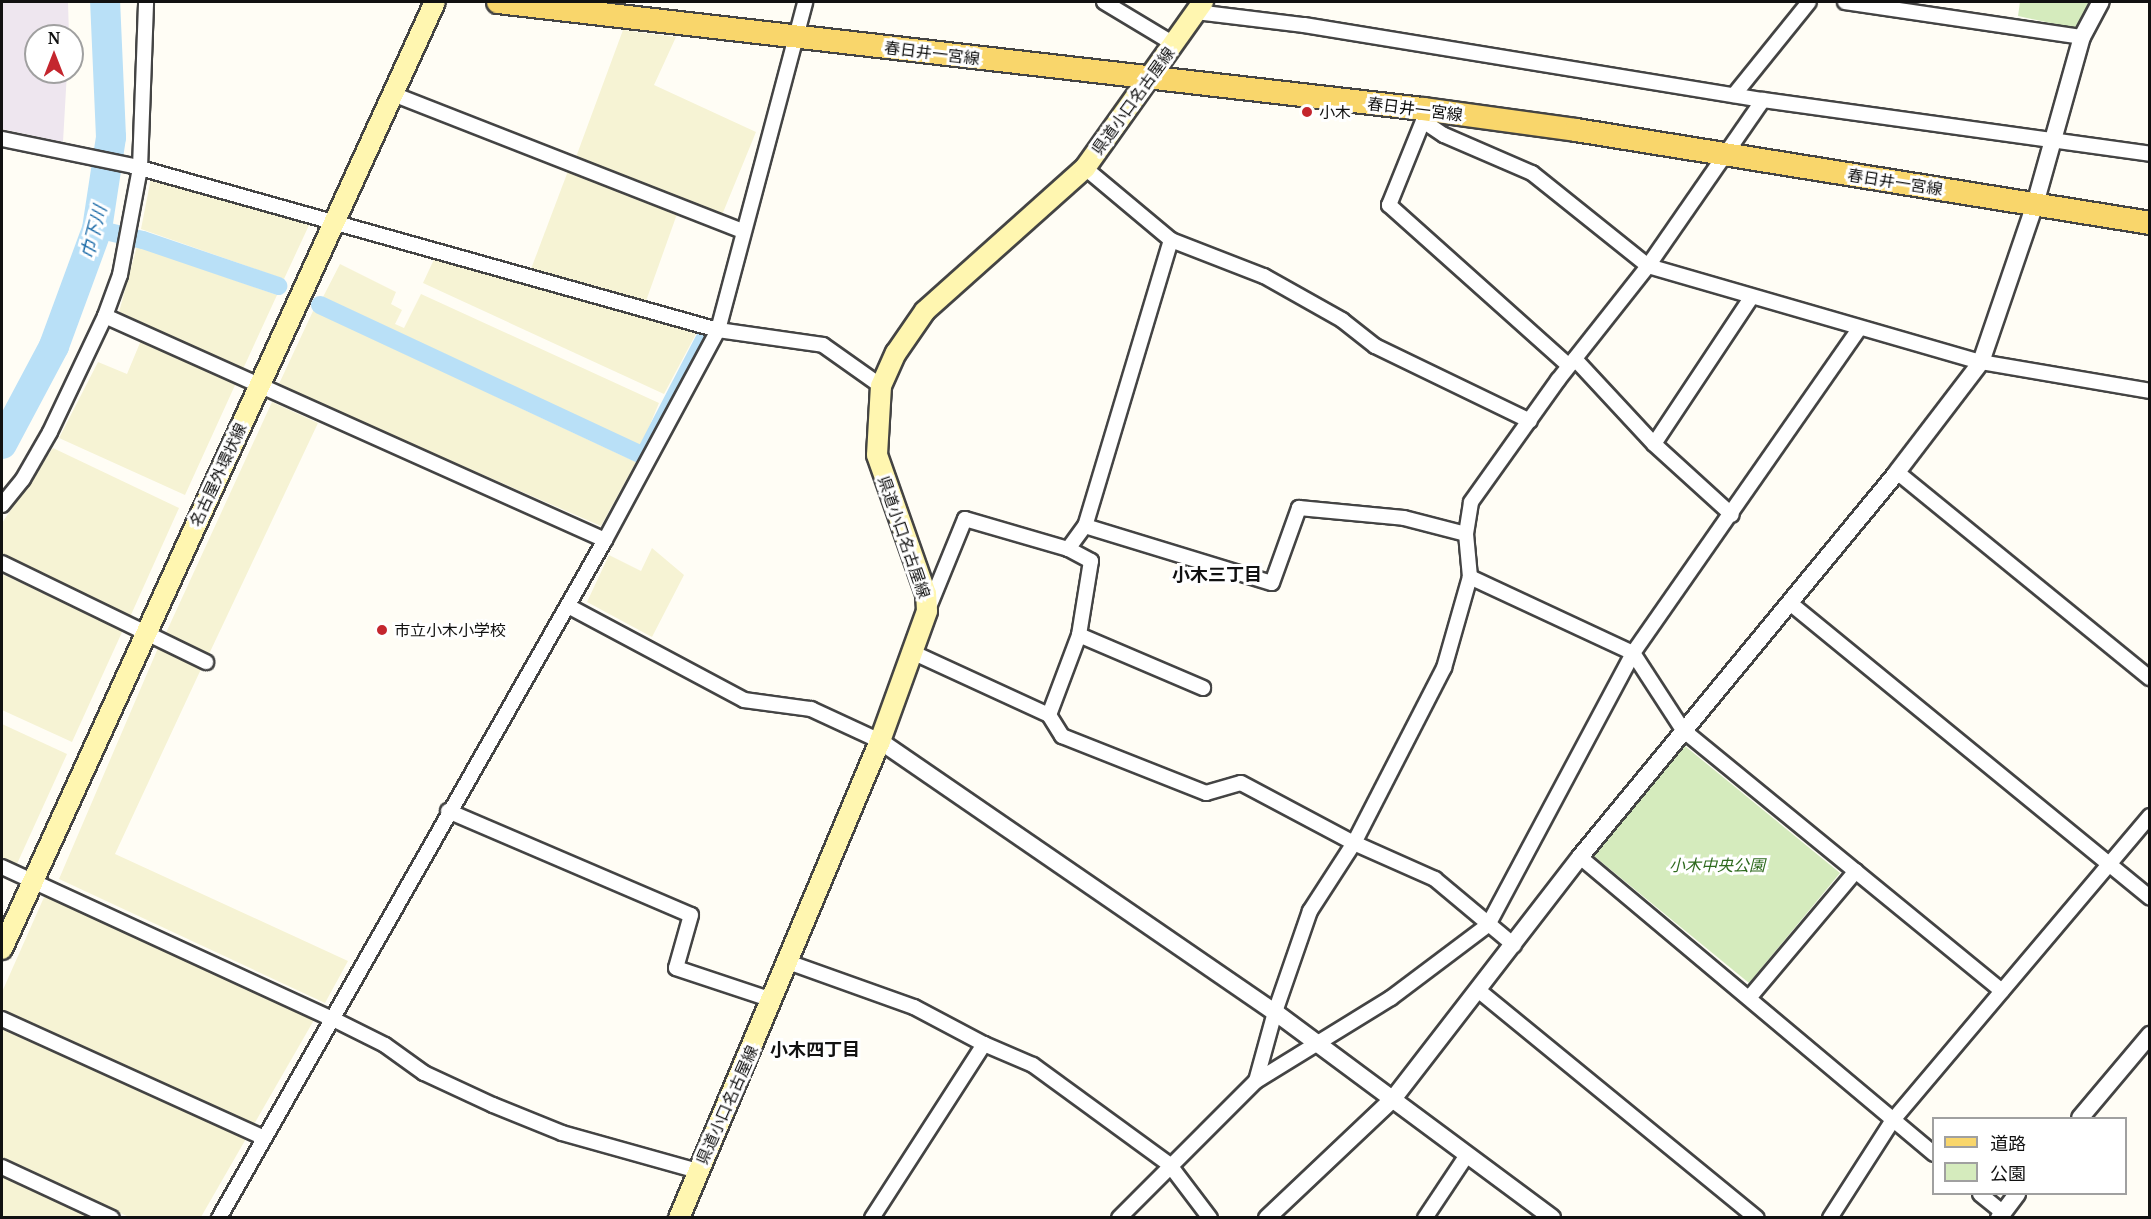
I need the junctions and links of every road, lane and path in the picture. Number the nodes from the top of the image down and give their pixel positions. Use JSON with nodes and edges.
{"nodes":[{"id":1,"x":146,"y":2,"type":"edge"},
{"id":2,"x":435,"y":2,"type":"edge"},
{"id":3,"x":498,"y":2,"type":"edge"},
{"id":4,"x":805,"y":2,"type":"edge"},
{"id":5,"x":1104,"y":2,"type":"edge"},
{"id":6,"x":1809,"y":2,"type":"edge"},
{"id":7,"x":1845,"y":2,"type":"edge"},
{"id":8,"x":2101,"y":2,"type":"edge"},
{"id":9,"x":1200,"y":7,"type":"edge"},
{"id":10,"x":796,"y":36,"type":"junction"},
{"id":11,"x":2082,"y":37,"type":"junction"},
{"id":12,"x":1174,"y":44,"type":"junction"},
{"id":13,"x":1149,"y":80,"type":"junction"},
{"id":14,"x":393,"y":94,"type":"junction"},
{"id":15,"x":1734,"y":95,"type":"junction"},
{"id":16,"x":1763,"y":100,"type":"junction"},
{"id":17,"x":1424,"y":115,"type":"junction"},
{"id":18,"x":2,"y":139,"type":"edge"},
{"id":19,"x":2051,"y":141,"type":"junction"},
{"id":20,"x":1725,"y":154,"type":"junction"},
{"id":21,"x":2150,"y":154,"type":"edge"},
{"id":22,"x":137,"y":167,"type":"junction"},
{"id":23,"x":1085,"y":168,"type":"junction"},
{"id":24,"x":2035,"y":204,"type":"junction"},
{"id":25,"x":334,"y":221,"type":"junction"},
{"id":26,"x":2150,"y":223,"type":"edge"},
{"id":27,"x":743,"y":231,"type":"junction"},
{"id":28,"x":1171,"y":240,"type":"junction"},
{"id":29,"x":1648,"y":266,"type":"junction"},
{"id":30,"x":1751,"y":298,"type":"junction"},
{"id":31,"x":105,"y":316,"type":"junction"},
{"id":32,"x":1859,"y":329,"type":"junction"},
{"id":33,"x":718,"y":330,"type":"junction"},
{"id":34,"x":1981,"y":362,"type":"junction"},
{"id":35,"x":1572,"y":363,"type":"junction"},
{"id":36,"x":260,"y":385,"type":"junction"},
{"id":37,"x":880,"y":386,"type":"junction"},
{"id":38,"x":2150,"y":390,"type":"edge"},
{"id":39,"x":1530,"y":421,"type":"junction"},
{"id":40,"x":1654,"y":444,"type":"junction"},
{"id":41,"x":1897,"y":472,"type":"junction"},
{"id":42,"x":2,"y":505,"type":"edge"},
{"id":43,"x":1732,"y":515,"type":"junction"},
{"id":44,"x":1085,"y":526,"type":"junction"},
{"id":45,"x":1466,"y":534,"type":"junction"},
{"id":46,"x":605,"y":540,"type":"junction"},
{"id":47,"x":1068,"y":549,"type":"junction"},
{"id":48,"x":2,"y":562,"type":"edge"},
{"id":49,"x":1470,"y":577,"type":"junction"},
{"id":50,"x":1790,"y":603,"type":"junction"},
{"id":51,"x":570,"y":607,"type":"junction"},
{"id":52,"x":927,"y":612,"type":"junction"},
{"id":53,"x":144,"y":634,"type":"junction"},
{"id":54,"x":1079,"y":635,"type":"junction"},
{"id":55,"x":914,"y":653,"type":"junction"},
{"id":56,"x":1633,"y":653,"type":"junction"},
{"id":57,"x":206,"y":662,"type":"dead end"},
{"id":58,"x":2150,"y":678,"type":"edge"},
{"id":59,"x":1203,"y":688,"type":"dead end"},
{"id":60,"x":1049,"y":715,"type":"junction"},
{"id":61,"x":1683,"y":730,"type":"junction"},
{"id":62,"x":880,"y":741,"type":"junction"},
{"id":63,"x":448,"y":811,"type":"junction"},
{"id":64,"x":2150,"y":816,"type":"edge"},
{"id":65,"x":1353,"y":843,"type":"junction"},
{"id":66,"x":1580,"y":857,"type":"junction"},
{"id":67,"x":2108,"y":866,"type":"junction"},
{"id":68,"x":2,"y":867,"type":"edge"},
{"id":69,"x":1856,"y":871,"type":"junction"},
{"id":70,"x":33,"y":882,"type":"junction"},
{"id":71,"x":2150,"y":898,"type":"edge"},
{"id":72,"x":1488,"y":925,"type":"junction"},
{"id":73,"x":1514,"y":945,"type":"junction"},
{"id":74,"x":2,"y":949,"type":"edge"},
{"id":75,"x":788,"y":962,"type":"junction"},
{"id":76,"x":1478,"y":990,"type":"junction"},
{"id":77,"x":2002,"y":991,"type":"junction"},
{"id":78,"x":1749,"y":998,"type":"junction"},
{"id":79,"x":772,"y":1000,"type":"junction"},
{"id":80,"x":1275,"y":1012,"type":"junction"},
{"id":81,"x":331,"y":1018,"type":"junction"},
{"id":82,"x":2,"y":1019,"type":"edge"},
{"id":83,"x":2150,"y":1035,"type":"edge"},
{"id":84,"x":984,"y":1044,"type":"junction"},
{"id":85,"x":1316,"y":1044,"type":"junction"},
{"id":86,"x":1256,"y":1081,"type":"junction"},
{"id":87,"x":1393,"y":1099,"type":"junction"},
{"id":88,"x":2082,"y":1117,"type":"edge"},
{"id":89,"x":1893,"y":1120,"type":"junction"},
{"id":90,"x":262,"y":1137,"type":"junction"},
{"id":91,"x":1932,"y":1152,"type":"edge"},
{"id":92,"x":1467,"y":1155,"type":"junction"},
{"id":93,"x":1169,"y":1164,"type":"junction"},
{"id":94,"x":2,"y":1167,"type":"edge"},
{"id":95,"x":698,"y":1171,"type":"junction"},
{"id":96,"x":1981,"y":1195,"type":"edge"},
{"id":97,"x":2016,"y":1195,"type":"edge"},
{"id":98,"x":2000,"y":1215,"type":"edge"},
{"id":99,"x":112,"y":1218,"type":"edge"},
{"id":100,"x":219,"y":1218,"type":"edge"},
{"id":101,"x":679,"y":1218,"type":"edge"},
{"id":102,"x":872,"y":1218,"type":"edge"},
{"id":103,"x":1119,"y":1218,"type":"edge"},
{"id":104,"x":1210,"y":1218,"type":"edge"},
{"id":105,"x":1267,"y":1218,"type":"edge"},
{"id":106,"x":1425,"y":1218,"type":"edge"},
{"id":107,"x":1552,"y":1218,"type":"edge"},
{"id":108,"x":1757,"y":1218,"type":"edge"},
{"id":109,"x":1830,"y":1218,"type":"edge"}],
"edges":[{"from":1,"to":22,"type":"street"},
{"from":2,"to":14,"type":"main road","name":"名古屋外環状線"},
{"from":3,"to":10,"type":"main road","name":"春日井一宮線"},
{"from":4,"to":10,"type":"street"},
{"from":5,"to":12,"type":"street"},
{"from":6,"to":15,"type":"street"},
{"from":7,"to":11,"type":"street"},
{"from":8,"to":11,"type":"street"},
{"from":9,"to":12,"type":"main road","name":"県道小口名古屋線"},
{"from":9,"to":15,"type":"street"},
{"from":10,"to":13,"type":"main road","name":"春日井一宮線"},
{"from":10,"to":27,"type":"street"},
{"from":11,"to":19,"type":"street"},
{"from":12,"to":13,"type":"main road","name":"県道小口名古屋線"},
{"from":13,"to":17,"type":"main road","name":"春日井一宮線"},
{"from":13,"to":23,"type":"main road","name":"県道小口名古屋線"},
{"from":14,"to":25,"type":"main road","name":"名古屋外環状線"},
{"from":14,"to":27,"type":"street"},
{"from":15,"to":16,"type":"street"},
{"from":16,"to":19,"type":"street"},
{"from":16,"to":20,"type":"street"},
{"from":17,"to":20,"type":"main road","name":"春日井一宮線"},
{"from":17,"to":29,"type":"street"},
{"from":17,"to":35,"type":"street"},
{"from":18,"to":22,"type":"street"},
{"from":19,"to":21,"type":"street"},
{"from":19,"to":24,"type":"street"},
{"from":20,"to":24,"type":"main road","name":"春日井一宮線"},
{"from":20,"to":29,"type":"street"},
{"from":22,"to":25,"type":"street"},
{"from":22,"to":31,"type":"street"},
{"from":23,"to":28,"type":"street"},
{"from":23,"to":37,"type":"main road","name":"県道小口名古屋線"},
{"from":24,"to":26,"type":"main road","name":"春日井一宮線"},
{"from":24,"to":34,"type":"street"},
{"from":25,"to":33,"type":"street"},
{"from":25,"to":36,"type":"main road","name":"名古屋外環状線"},
{"from":27,"to":33,"type":"street"},
{"from":28,"to":39,"type":"street"},
{"from":28,"to":44,"type":"street"},
{"from":29,"to":30,"type":"street"},
{"from":29,"to":35,"type":"street"},
{"from":30,"to":32,"type":"street"},
{"from":30,"to":40,"type":"street"},
{"from":31,"to":36,"type":"street"},
{"from":31,"to":42,"type":"street"},
{"from":32,"to":34,"type":"street"},
{"from":32,"to":43,"type":"street"},
{"from":33,"to":37,"type":"street"},
{"from":33,"to":46,"type":"street"},
{"from":34,"to":38,"type":"street"},
{"from":34,"to":41,"type":"street"},
{"from":35,"to":39,"type":"street"},
{"from":35,"to":40,"type":"street"},
{"from":36,"to":46,"type":"street"},
{"from":36,"to":53,"type":"main road","name":"名古屋外環状線"},
{"from":37,"to":52,"type":"main road","name":"県道小口名古屋線"},
{"from":39,"to":45,"type":"street"},
{"from":40,"to":43,"type":"street"},
{"from":41,"to":50,"type":"street"},
{"from":41,"to":58,"type":"street"},
{"from":43,"to":56,"type":"street"},
{"from":44,"to":45,"type":"street"},
{"from":44,"to":47,"type":"street"},
{"from":45,"to":49,"type":"street"},
{"from":46,"to":51,"type":"street"},
{"from":47,"to":52,"type":"street"},
{"from":47,"to":54,"type":"street"},
{"from":48,"to":53,"type":"street"},
{"from":49,"to":56,"type":"street"},
{"from":49,"to":65,"type":"street"},
{"from":50,"to":61,"type":"street"},
{"from":50,"to":67,"type":"street"},
{"from":51,"to":62,"type":"street"},
{"from":51,"to":63,"type":"street"},
{"from":52,"to":55,"type":"main road","name":"県道小口名古屋線"},
{"from":53,"to":57,"type":"street"},
{"from":53,"to":70,"type":"main road","name":"名古屋外環状線"},
{"from":54,"to":59,"type":"street"},
{"from":54,"to":60,"type":"street"},
{"from":55,"to":60,"type":"street"},
{"from":55,"to":62,"type":"main road","name":"県道小口名古屋線"},
{"from":56,"to":61,"type":"street"},
{"from":56,"to":72,"type":"street"},
{"from":60,"to":65,"type":"street"},
{"from":61,"to":66,"type":"street"},
{"from":61,"to":69,"type":"street"},
{"from":62,"to":75,"type":"main road","name":"県道小口名古屋線"},
{"from":62,"to":80,"type":"street"},
{"from":63,"to":79,"type":"street"},
{"from":63,"to":81,"type":"street"},
{"from":64,"to":67,"type":"street"},
{"from":65,"to":72,"type":"street"},
{"from":65,"to":80,"type":"street"},
{"from":66,"to":73,"type":"street"},
{"from":66,"to":78,"type":"street"},
{"from":67,"to":71,"type":"street"},
{"from":67,"to":77,"type":"street"},
{"from":68,"to":70,"type":"street"},
{"from":69,"to":77,"type":"street"},
{"from":69,"to":78,"type":"street"},
{"from":70,"to":74,"type":"main road","name":"名古屋外環状線"},
{"from":70,"to":81,"type":"street"},
{"from":72,"to":73,"type":"street"},
{"from":72,"to":85,"type":"street"},
{"from":73,"to":76,"type":"street"},
{"from":75,"to":79,"type":"main road","name":"県道小口名古屋線"},
{"from":75,"to":84,"type":"street"},
{"from":76,"to":87,"type":"street"},
{"from":76,"to":108,"type":"street"},
{"from":77,"to":89,"type":"street"},
{"from":78,"to":89,"type":"street"},
{"from":79,"to":95,"type":"main road","name":"県道小口名古屋線"},
{"from":80,"to":85,"type":"street"},
{"from":80,"to":86,"type":"street"},
{"from":81,"to":90,"type":"street"},
{"from":81,"to":95,"type":"street"},
{"from":82,"to":90,"type":"street"},
{"from":83,"to":88,"type":"street"},
{"from":84,"to":93,"type":"street"},
{"from":84,"to":102,"type":"street"},
{"from":85,"to":86,"type":"street"},
{"from":85,"to":87,"type":"street"},
{"from":86,"to":93,"type":"street"},
{"from":87,"to":92,"type":"street"},
{"from":87,"to":105,"type":"street"},
{"from":89,"to":91,"type":"street"},
{"from":89,"to":109,"type":"street"},
{"from":90,"to":100,"type":"street"},
{"from":92,"to":106,"type":"street"},
{"from":92,"to":107,"type":"street"},
{"from":93,"to":103,"type":"street"},
{"from":93,"to":104,"type":"street"},
{"from":94,"to":99,"type":"street"},
{"from":95,"to":101,"type":"main road","name":"県道小口名古屋線"},
{"from":96,"to":98,"type":"street"},
{"from":97,"to":98,"type":"street"}]}
